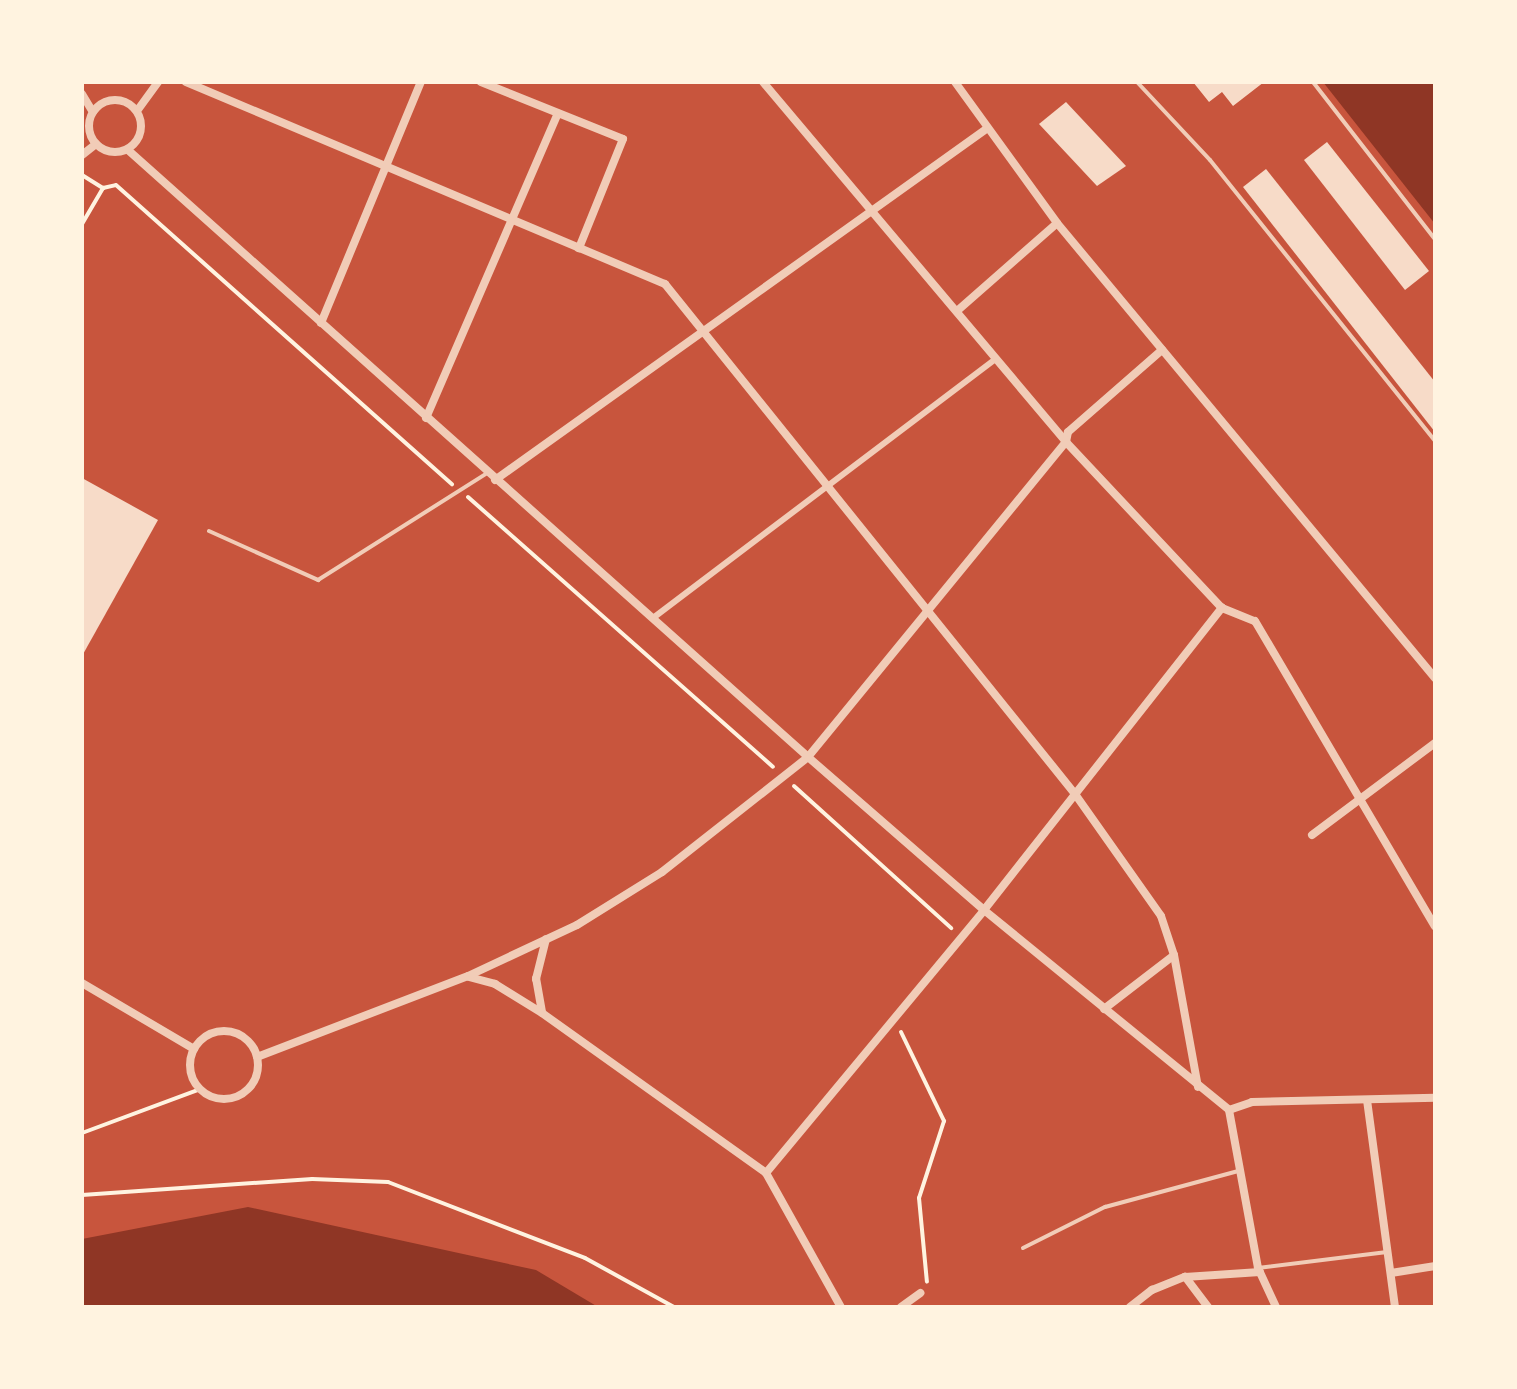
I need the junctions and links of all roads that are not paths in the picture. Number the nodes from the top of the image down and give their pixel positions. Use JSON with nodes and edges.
{"nodes":[{"id":1,"x":158,"y":82,"type":"edge"},
{"id":2,"x":186,"y":82,"type":"edge"},
{"id":3,"x":421,"y":82,"type":"edge"},
{"id":4,"x":481,"y":82,"type":"edge"},
{"id":5,"x":763,"y":82,"type":"edge"},
{"id":6,"x":955,"y":82,"type":"edge"},
{"id":7,"x":1137,"y":82,"type":"edge"},
{"id":8,"x":1313,"y":82,"type":"edge"},
{"id":9,"x":82,"y":94,"type":"edge"},
{"id":10,"x":137,"y":111,"type":"junction"},
{"id":11,"x":93,"y":112,"type":"junction"},
{"id":12,"x":558,"y":113,"type":"junction"},
{"id":13,"x":985,"y":130,"type":"junction"},
{"id":14,"x":96,"y":144,"type":"junction"},
{"id":15,"x":128,"y":150,"type":"junction"},
{"id":16,"x":82,"y":155,"type":"edge"},
{"id":17,"x":383,"y":164,"type":"junction"},
{"id":18,"x":873,"y":212,"type":"junction"},
{"id":19,"x":514,"y":220,"type":"junction"},
{"id":20,"x":1057,"y":223,"type":"junction"},
{"id":21,"x":1435,"y":239,"type":"edge"},
{"id":22,"x":579,"y":248,"type":"junction"},
{"id":23,"x":957,"y":311,"type":"junction"},
{"id":24,"x":321,"y":323,"type":"junction"},
{"id":25,"x":704,"y":330,"type":"junction"},
{"id":26,"x":1162,"y":350,"type":"junction"},
{"id":27,"x":994,"y":360,"type":"junction"},
{"id":28,"x":426,"y":418,"type":"junction"},
{"id":29,"x":1435,"y":441,"type":"edge"},
{"id":30,"x":1066,"y":442,"type":"junction"},
{"id":31,"x":487,"y":473,"type":"junction"},
{"id":32,"x":495,"y":480,"type":"junction"},
{"id":33,"x":828,"y":487,"type":"junction"},
{"id":34,"x":209,"y":531,"type":"dead end"},
{"id":35,"x":1222,"y":608,"type":"junction"},
{"id":36,"x":926,"y":613,"type":"junction"},
{"id":37,"x":653,"y":618,"type":"junction"},
{"id":38,"x":1435,"y":678,"type":"edge"},
{"id":39,"x":1435,"y":743,"type":"edge"},
{"id":40,"x":808,"y":757,"type":"junction"},
{"id":41,"x":1075,"y":794,"type":"junction"},
{"id":42,"x":1363,"y":797,"type":"junction"},
{"id":43,"x":1312,"y":835,"type":"dead end"},
{"id":44,"x":984,"y":910,"type":"junction"},
{"id":45,"x":1435,"y":926,"type":"edge"},
{"id":46,"x":546,"y":939,"type":"junction"},
{"id":47,"x":1174,"y":955,"type":"junction"},
{"id":48,"x":468,"y":976,"type":"junction"},
{"id":49,"x":82,"y":983,"type":"edge"},
{"id":50,"x":1104,"y":1009,"type":"junction"},
{"id":51,"x":542,"y":1013,"type":"junction"},
{"id":52,"x":194,"y":1049,"type":"junction"},
{"id":53,"x":257,"y":1057,"type":"junction"},
{"id":54,"x":1198,"y":1087,"type":"junction"},
{"id":55,"x":1435,"y":1098,"type":"edge"},
{"id":56,"x":1367,"y":1100,"type":"junction"},
{"id":57,"x":1229,"y":1110,"type":"junction"},
{"id":58,"x":1240,"y":1170,"type":"junction"},
{"id":59,"x":766,"y":1173,"type":"junction"},
{"id":60,"x":1023,"y":1248,"type":"dead end"},
{"id":61,"x":1388,"y":1252,"type":"junction"},
{"id":62,"x":1435,"y":1266,"type":"edge"},
{"id":63,"x":1259,"y":1270,"type":"junction"},
{"id":64,"x":1391,"y":1273,"type":"junction"},
{"id":65,"x":1185,"y":1277,"type":"junction"},
{"id":66,"x":920,"y":1293,"type":"road end"},
{"id":67,"x":841,"y":1307,"type":"edge"},
{"id":68,"x":901,"y":1307,"type":"edge"},
{"id":69,"x":1130,"y":1307,"type":"edge"},
{"id":70,"x":1208,"y":1307,"type":"edge"},
{"id":71,"x":1276,"y":1307,"type":"edge"},
{"id":72,"x":1395,"y":1307,"type":"edge"}],
"edges":[{"from":1,"to":10,"type":"street"},
{"from":2,"to":17,"type":"street"},
{"from":3,"to":17,"type":"street"},
{"from":4,"to":12,"type":"street"},
{"from":5,"to":18,"type":"street"},
{"from":6,"to":13,"type":"street"},
{"from":7,"to":29,"type":"lane"},
{"from":8,"to":21,"type":"lane"},
{"from":9,"to":11,"type":"street"},
{"from":10,"to":11,"type":"street"},
{"from":10,"to":15,"type":"street"},
{"from":11,"to":14,"type":"street"},
{"from":12,"to":19,"type":"street"},
{"from":12,"to":22,"type":"street"},
{"from":13,"to":18,"type":"street"},
{"from":13,"to":20,"type":"street"},
{"from":14,"to":15,"type":"street"},
{"from":14,"to":16,"type":"street"},
{"from":15,"to":24,"type":"street"},
{"from":17,"to":19,"type":"street"},
{"from":17,"to":24,"type":"street"},
{"from":18,"to":23,"type":"street"},
{"from":18,"to":25,"type":"street"},
{"from":19,"to":22,"type":"street"},
{"from":19,"to":28,"type":"street"},
{"from":20,"to":23,"type":"street"},
{"from":20,"to":26,"type":"street"},
{"from":22,"to":25,"type":"street"},
{"from":23,"to":27,"type":"street"},
{"from":24,"to":28,"type":"street"},
{"from":25,"to":32,"type":"street"},
{"from":25,"to":33,"type":"street"},
{"from":26,"to":30,"type":"street"},
{"from":26,"to":38,"type":"street"},
{"from":27,"to":30,"type":"street"},
{"from":27,"to":33,"type":"street"},
{"from":28,"to":31,"type":"street"},
{"from":30,"to":35,"type":"street"},
{"from":30,"to":36,"type":"street"},
{"from":31,"to":32,"type":"street"},
{"from":31,"to":34,"type":"lane"},
{"from":32,"to":37,"type":"street"},
{"from":33,"to":36,"type":"street"},
{"from":33,"to":37,"type":"street"},
{"from":35,"to":41,"type":"street"},
{"from":35,"to":42,"type":"street"},
{"from":36,"to":40,"type":"street"},
{"from":36,"to":41,"type":"street"},
{"from":37,"to":40,"type":"street"},
{"from":39,"to":42,"type":"street"},
{"from":40,"to":44,"type":"street"},
{"from":40,"to":46,"type":"street"},
{"from":41,"to":44,"type":"street"},
{"from":41,"to":47,"type":"street"},
{"from":42,"to":43,"type":"street"},
{"from":42,"to":45,"type":"street"},
{"from":44,"to":50,"type":"street"},
{"from":44,"to":59,"type":"street"},
{"from":46,"to":48,"type":"street"},
{"from":46,"to":51,"type":"street"},
{"from":47,"to":50,"type":"street"},
{"from":47,"to":54,"type":"street"},
{"from":48,"to":51,"type":"street"},
{"from":48,"to":53,"type":"street"},
{"from":49,"to":52,"type":"street"},
{"from":50,"to":54,"type":"street"},
{"from":51,"to":59,"type":"street"},
{"from":52,"to":53,"type":"street"},
{"from":52,"to":53,"type":"street"},
{"from":54,"to":57,"type":"street"},
{"from":55,"to":56,"type":"street"},
{"from":56,"to":57,"type":"street"},
{"from":56,"to":61,"type":"street"},
{"from":57,"to":58,"type":"street"},
{"from":58,"to":60,"type":"lane"},
{"from":58,"to":63,"type":"street"},
{"from":59,"to":67,"type":"street"},
{"from":61,"to":63,"type":"lane"},
{"from":61,"to":64,"type":"street"},
{"from":62,"to":64,"type":"street"},
{"from":63,"to":65,"type":"street"},
{"from":63,"to":71,"type":"street"},
{"from":64,"to":72,"type":"street"},
{"from":65,"to":69,"type":"street"},
{"from":65,"to":70,"type":"street"},
{"from":66,"to":68,"type":"street"}]}
